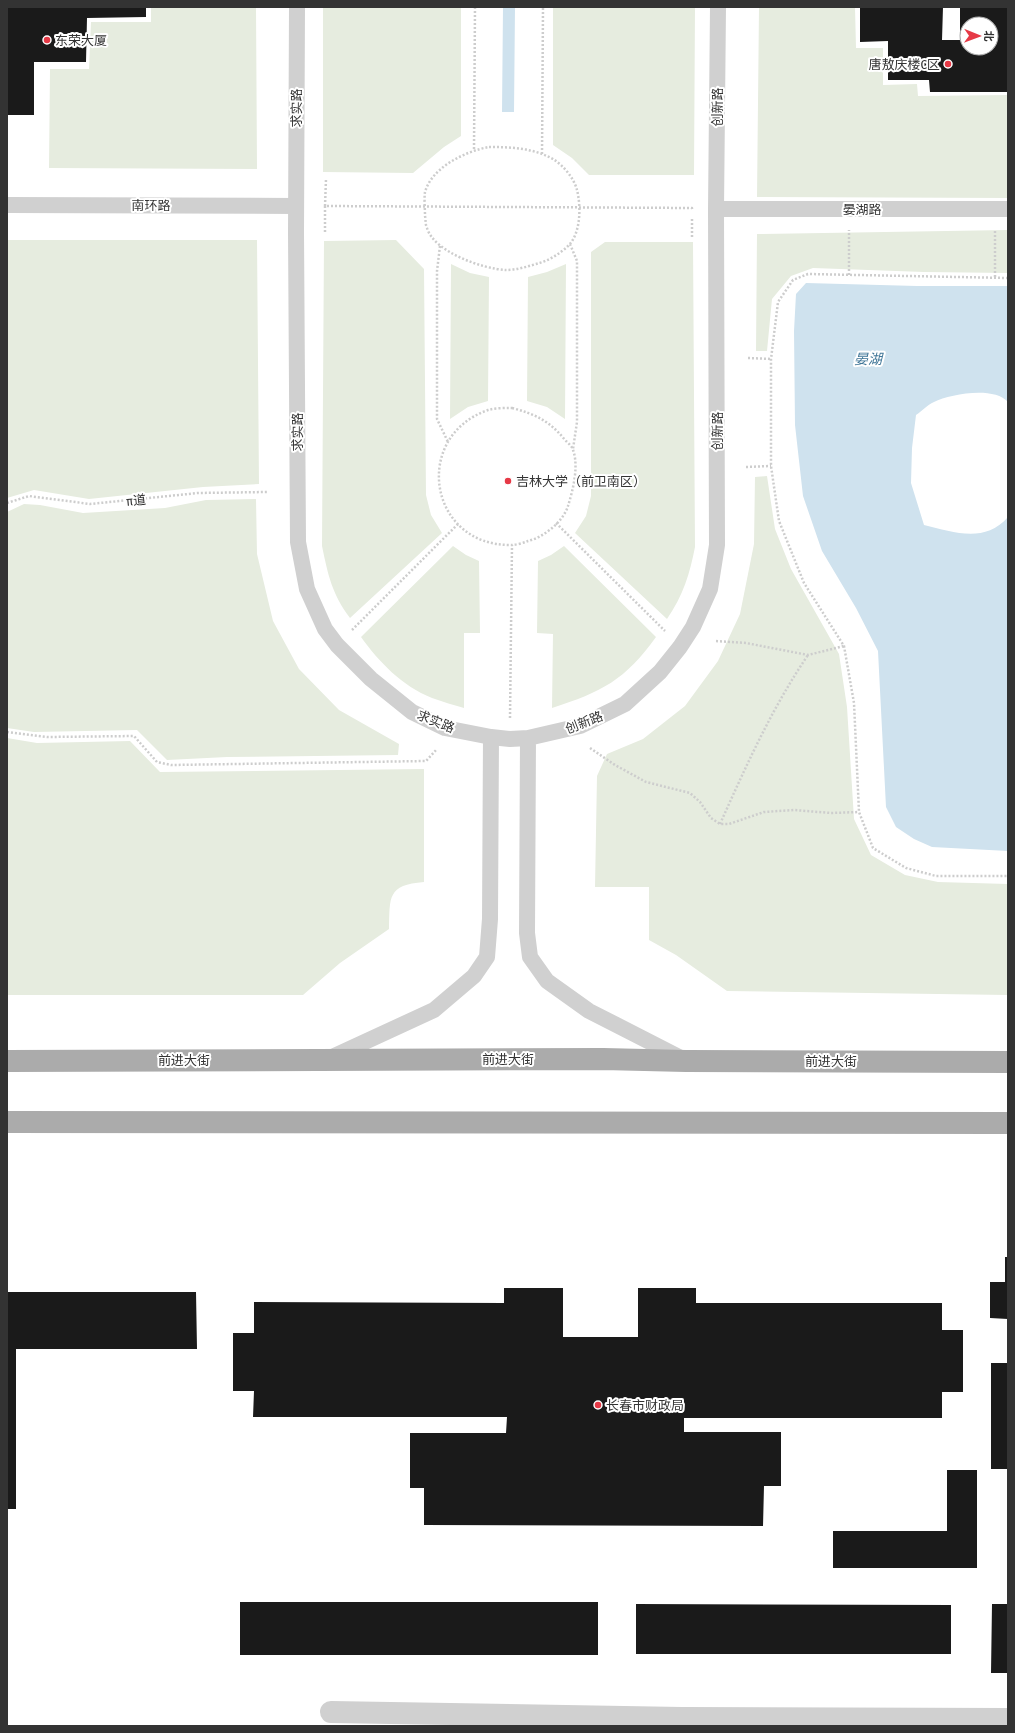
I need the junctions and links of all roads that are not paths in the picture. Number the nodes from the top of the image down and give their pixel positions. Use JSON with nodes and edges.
{"nodes":[{"id":1,"x":297,"y":7,"type":"edge"},
{"id":2,"x":718,"y":7,"type":"edge"},
{"id":3,"x":7,"y":205,"type":"edge"},
{"id":4,"x":296,"y":206,"type":"junction"},
{"id":5,"x":716,"y":208,"type":"junction"},
{"id":6,"x":1001,"y":209,"type":"edge"},
{"id":7,"x":491,"y":737,"type":"junction"},
{"id":8,"x":510,"y":738,"type":"joint"},
{"id":9,"x":528,"y":738,"type":"junction"},
{"id":10,"x":326,"y":1060,"type":"junction"},
{"id":11,"x":7,"y":1061,"type":"edge"},
{"id":12,"x":686,"y":1061,"type":"junction"},
{"id":13,"x":1008,"y":1062,"type":"edge"},
{"id":14,"x":7,"y":1122,"type":"edge"},
{"id":15,"x":1008,"y":1123,"type":"edge"},
{"id":16,"x":331,"y":1712,"type":"dead end"},
{"id":17,"x":1008,"y":1719,"type":"edge"},
{"id":18,"x":682,"y":1722,"type":"edge"},
{"id":19,"x":964,"y":1722,"type":"edge"}],
"edges":[{"from":1,"to":4,"type":"lane","name":"求实路"},
{"from":2,"to":5,"type":"lane","name":"创新路"},
{"from":3,"to":4,"type":"lane","name":"南环路"},
{"from":4,"to":7,"type":"lane","name":"求实路"},
{"from":5,"to":6,"type":"lane","name":"晏湖路"},
{"from":5,"to":9,"type":"lane","name":"创新路"},
{"from":7,"to":8,"type":"lane","name":"求实路"},
{"from":7,"to":10,"type":"lane"},
{"from":8,"to":9,"type":"lane","name":"创新路"},
{"from":9,"to":12,"type":"lane"},
{"from":10,"to":11,"type":"main road","name":"前进大街"},
{"from":10,"to":12,"type":"main road","name":"前进大街"},
{"from":12,"to":13,"type":"main road","name":"前进大街"},
{"from":14,"to":15,"type":"main road"},
{"from":16,"to":18,"type":"street"},
{"from":17,"to":19,"type":"street"},
{"from":18,"to":19,"type":"street"}]}
